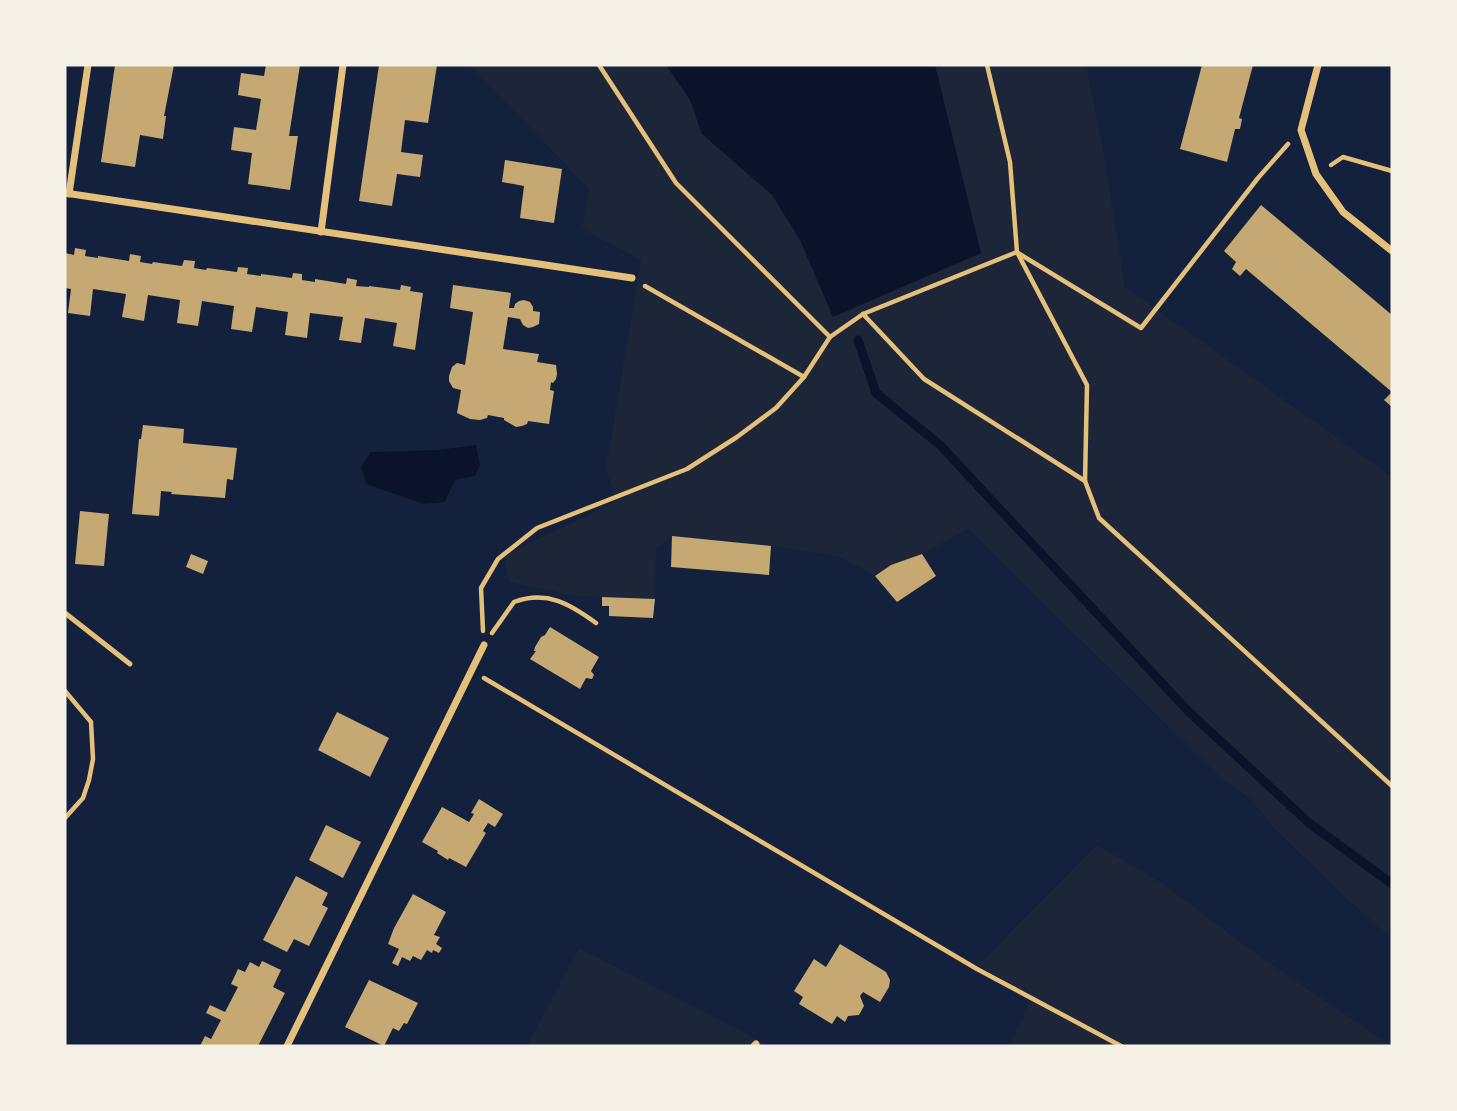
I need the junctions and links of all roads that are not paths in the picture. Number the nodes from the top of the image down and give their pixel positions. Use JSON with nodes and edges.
{"nodes":[{"id":1,"x":88,"y":65,"type":"edge"},
{"id":2,"x":343,"y":65,"type":"edge"},
{"id":3,"x":1318,"y":65,"type":"edge"},
{"id":4,"x":67,"y":194,"type":"edge"},
{"id":5,"x":321,"y":232,"type":"junction"},
{"id":6,"x":1392,"y":251,"type":"edge"},
{"id":7,"x":632,"y":278,"type":"road end"},
{"id":8,"x":65,"y":613,"type":"edge"},
{"id":9,"x":484,"y":645,"type":"road end"},
{"id":10,"x":130,"y":664,"type":"dead end"},
{"id":11,"x":287,"y":1046,"type":"edge"}],
"edges":[{"from":1,"to":4,"type":"street"},
{"from":2,"to":5,"type":"street"},
{"from":3,"to":6,"type":"street"},
{"from":4,"to":5,"type":"street"},
{"from":5,"to":7,"type":"street"},
{"from":8,"to":10,"type":"lane"},
{"from":9,"to":11,"type":"street"}]}
